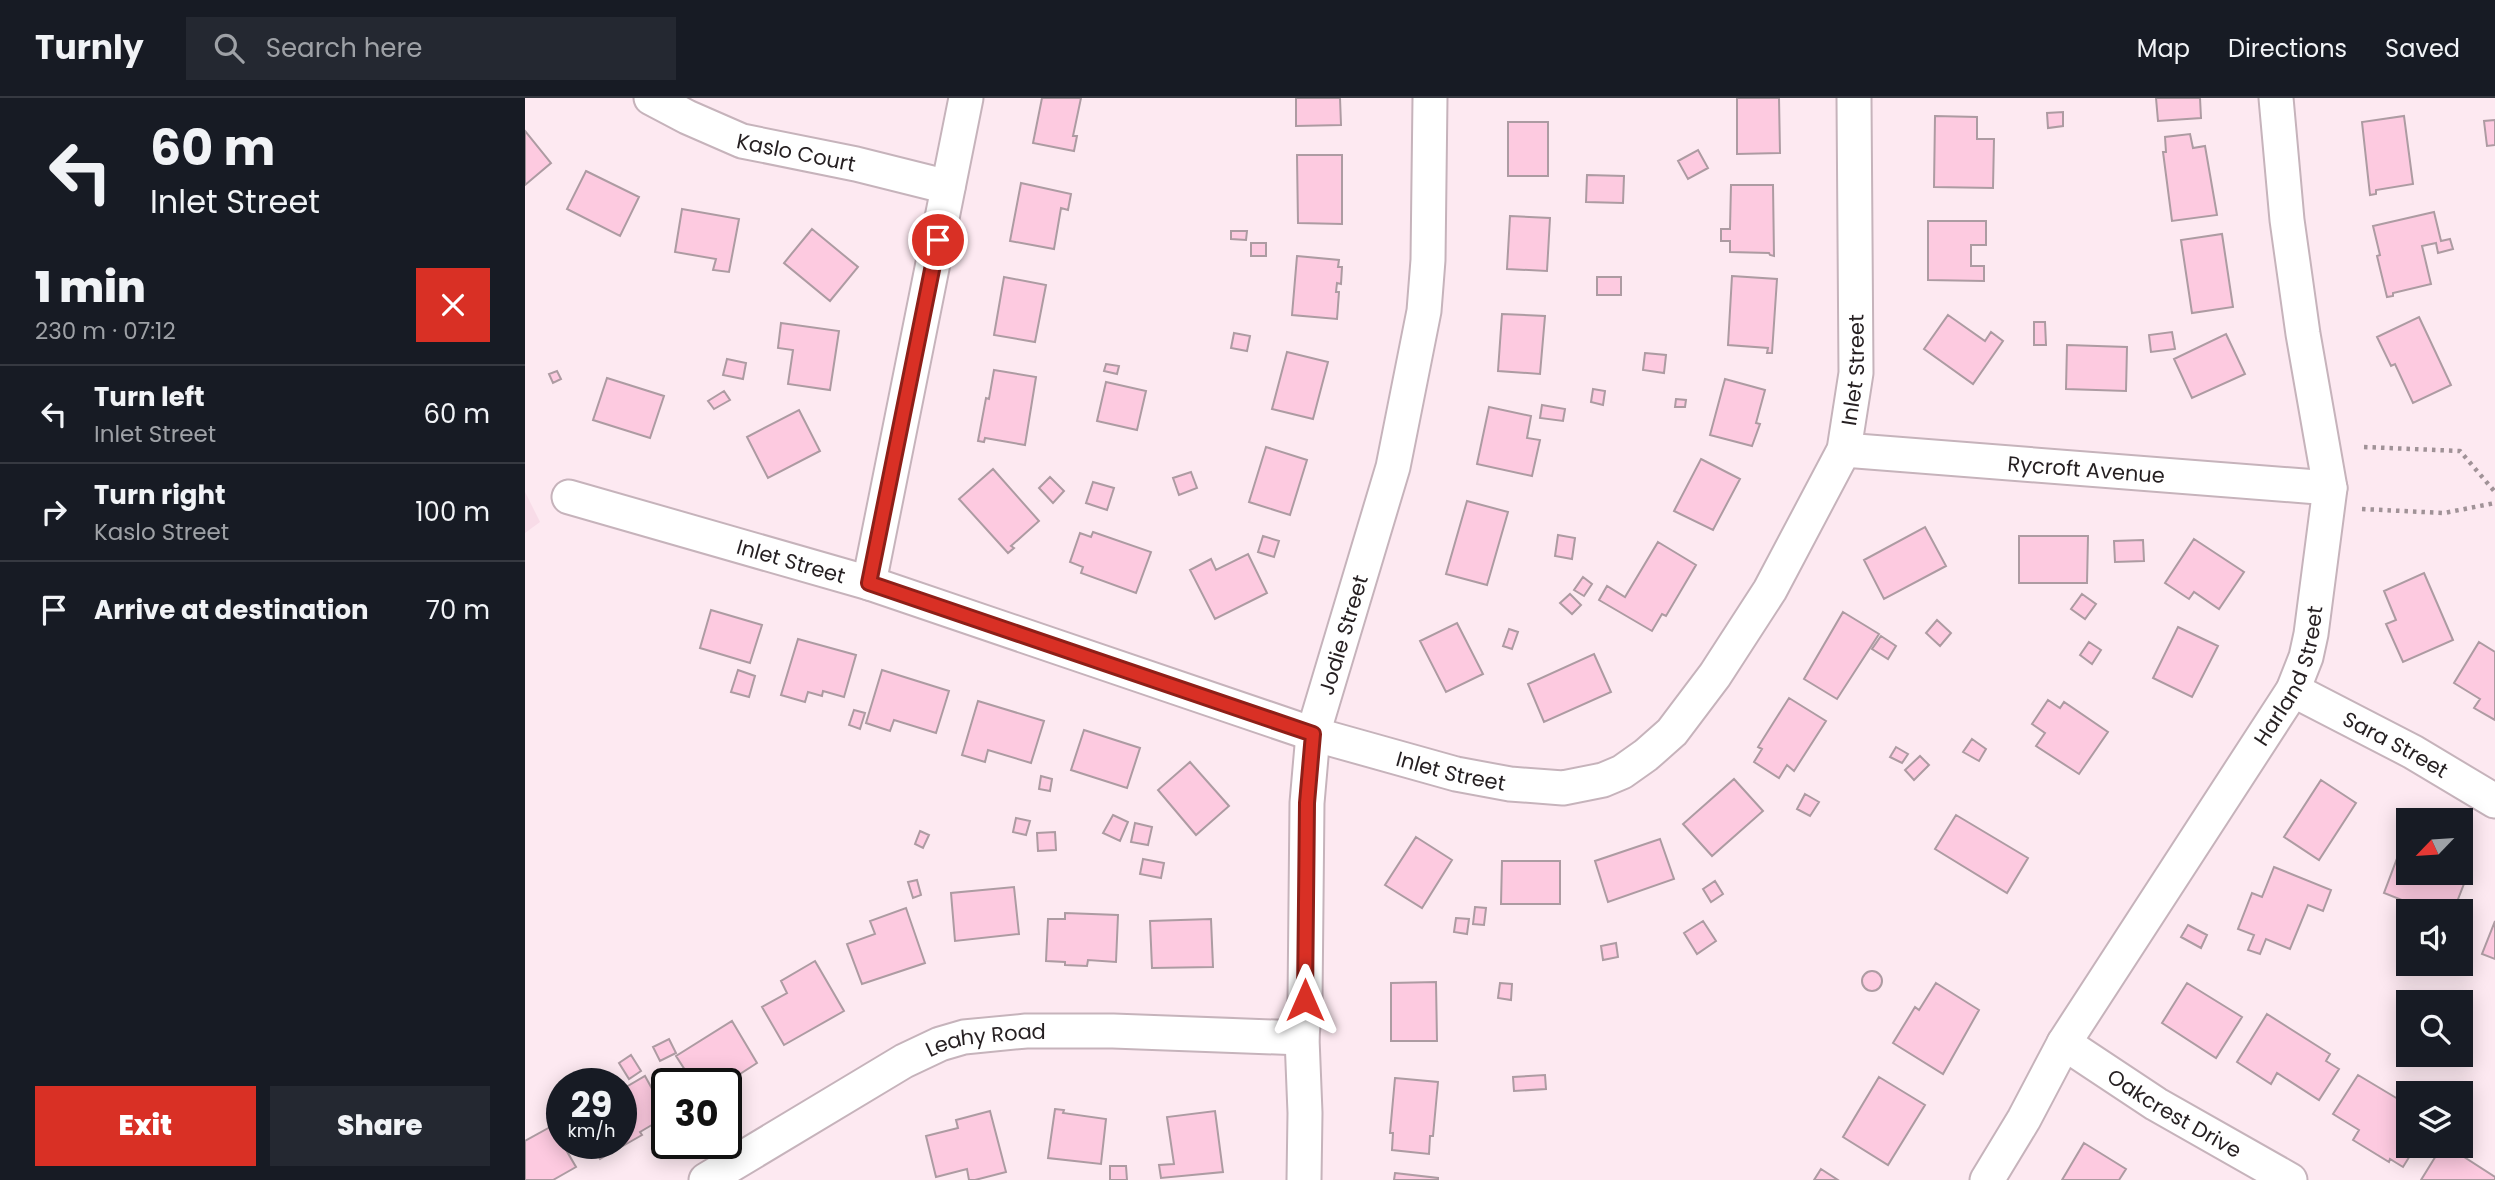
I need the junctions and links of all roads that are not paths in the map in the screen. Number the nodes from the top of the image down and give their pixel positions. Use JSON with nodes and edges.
{"nodes":[{"id":1,"x":651,"y":98,"type":"edge"},
{"id":2,"x":966,"y":98,"type":"edge"},
{"id":3,"x":1430,"y":98,"type":"edge"},
{"id":4,"x":1854,"y":98,"type":"edge"},
{"id":5,"x":2276,"y":98,"type":"edge"},
{"id":6,"x":949,"y":187,"type":"junction"},
{"id":7,"x":1844,"y":450,"type":"junction"},
{"id":8,"x":2330,"y":488,"type":"junction"},
{"id":9,"x":569,"y":497,"type":"dead end"},
{"id":10,"x":869,"y":583,"type":"junction"},
{"id":11,"x":2293,"y":690,"type":"junction"},
{"id":12,"x":1313,"y":734,"type":"junction"},
{"id":13,"x":2495,"y":801,"type":"edge"},
{"id":14,"x":1302,"y":1038,"type":"junction"},
{"id":15,"x":2064,"y":1043,"type":"junction"},
{"id":16,"x":706,"y":1180,"type":"edge"},
{"id":17,"x":1304,"y":1180,"type":"edge"},
{"id":18,"x":1987,"y":1180,"type":"edge"},
{"id":19,"x":2290,"y":1180,"type":"edge"}],
"edges":[{"from":1,"to":6,"type":"street","name":"Kaslo Court"},
{"from":2,"to":6,"type":"street"},
{"from":3,"to":12,"type":"street","name":"Jodie Street"},
{"from":4,"to":7,"type":"street","name":"Inlet Street"},
{"from":5,"to":8,"type":"street","name":"Harland Street"},
{"from":6,"to":10,"type":"street"},
{"from":7,"to":8,"type":"street","name":"Rycroft Avenue"},
{"from":7,"to":12,"type":"street","name":"Inlet Street"},
{"from":8,"to":11,"type":"street","name":"Harland Street"},
{"from":9,"to":10,"type":"street","name":"Inlet Street"},
{"from":10,"to":12,"type":"street","name":"Inlet Street"},
{"from":11,"to":13,"type":"street","name":"Sara Street"},
{"from":11,"to":15,"type":"street","name":"Harland Street"},
{"from":12,"to":14,"type":"street","name":"Jodie Street"},
{"from":14,"to":16,"type":"street","name":"Leahy Road"},
{"from":14,"to":17,"type":"street","name":"Jodie Street"},
{"from":15,"to":18,"type":"street","name":"Harland Street"},
{"from":15,"to":19,"type":"street","name":"Oakcrest Drive"}]}
